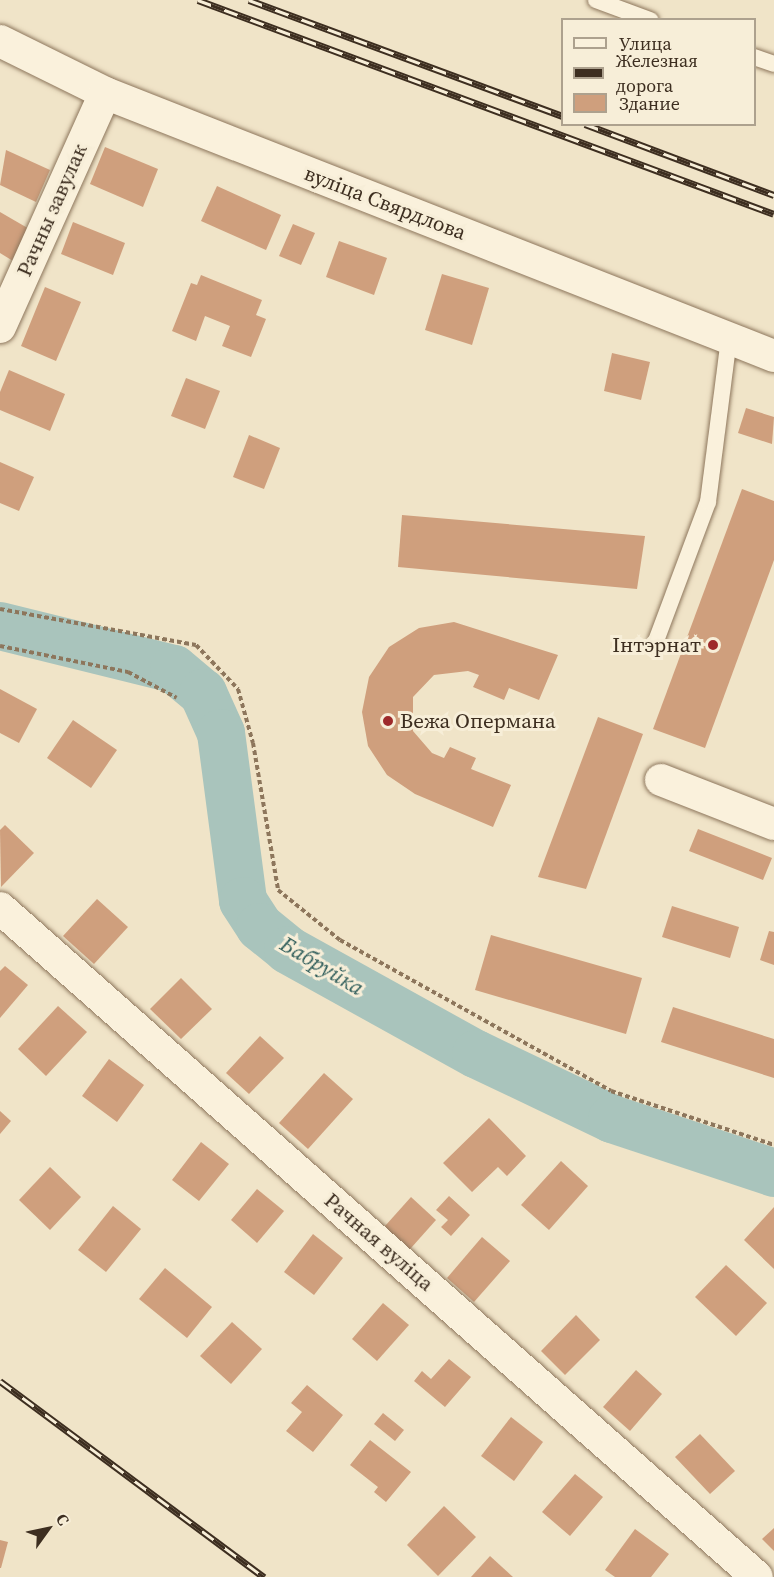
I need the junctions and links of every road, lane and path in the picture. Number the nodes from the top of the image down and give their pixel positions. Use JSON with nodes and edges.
{"nodes":[{"id":1,"x":596,"y":0,"type":"edge"},
{"id":2,"x":645,"y":18,"type":"edge"},
{"id":3,"x":0,"y":41,"type":"edge"},
{"id":4,"x":756,"y":58,"type":"edge"},
{"id":5,"x":774,"y":64,"type":"edge"},
{"id":6,"x":105,"y":93,"type":"junction"},
{"id":7,"x":0,"y":327,"type":"edge"},
{"id":8,"x":729,"y":338,"type":"junction"},
{"id":9,"x":774,"y":356,"type":"edge"},
{"id":10,"x":0,"y":609,"type":"edge"},
{"id":11,"x":656,"y":641,"type":"dead end"},
{"id":12,"x":0,"y":646,"type":"edge"},
{"id":13,"x":177,"y":698,"type":"dead end"},
{"id":14,"x":661,"y":780,"type":"dead end"},
{"id":15,"x":774,"y":824,"type":"edge"},
{"id":16,"x":0,"y":908,"type":"edge"},
{"id":17,"x":774,"y":1144,"type":"edge"},
{"id":18,"x":757,"y":1577,"type":"edge"}],
"edges":[{"from":1,"to":2,"type":"lane"},
{"from":3,"to":6,"type":"street","name":"вуліца Свярдлова"},
{"from":4,"to":5,"type":"lane"},
{"from":6,"to":7,"type":"street","name":"Рачны завулак"},
{"from":6,"to":8,"type":"street","name":"вуліца Свярдлова"},
{"from":8,"to":9,"type":"street","name":"вуліца Свярдлова"},
{"from":8,"to":11,"type":"lane"},
{"from":10,"to":17,"type":"path"},
{"from":12,"to":13,"type":"path"},
{"from":14,"to":15,"type":"street"},
{"from":16,"to":18,"type":"street","name":"Рачная вуліца"}]}
